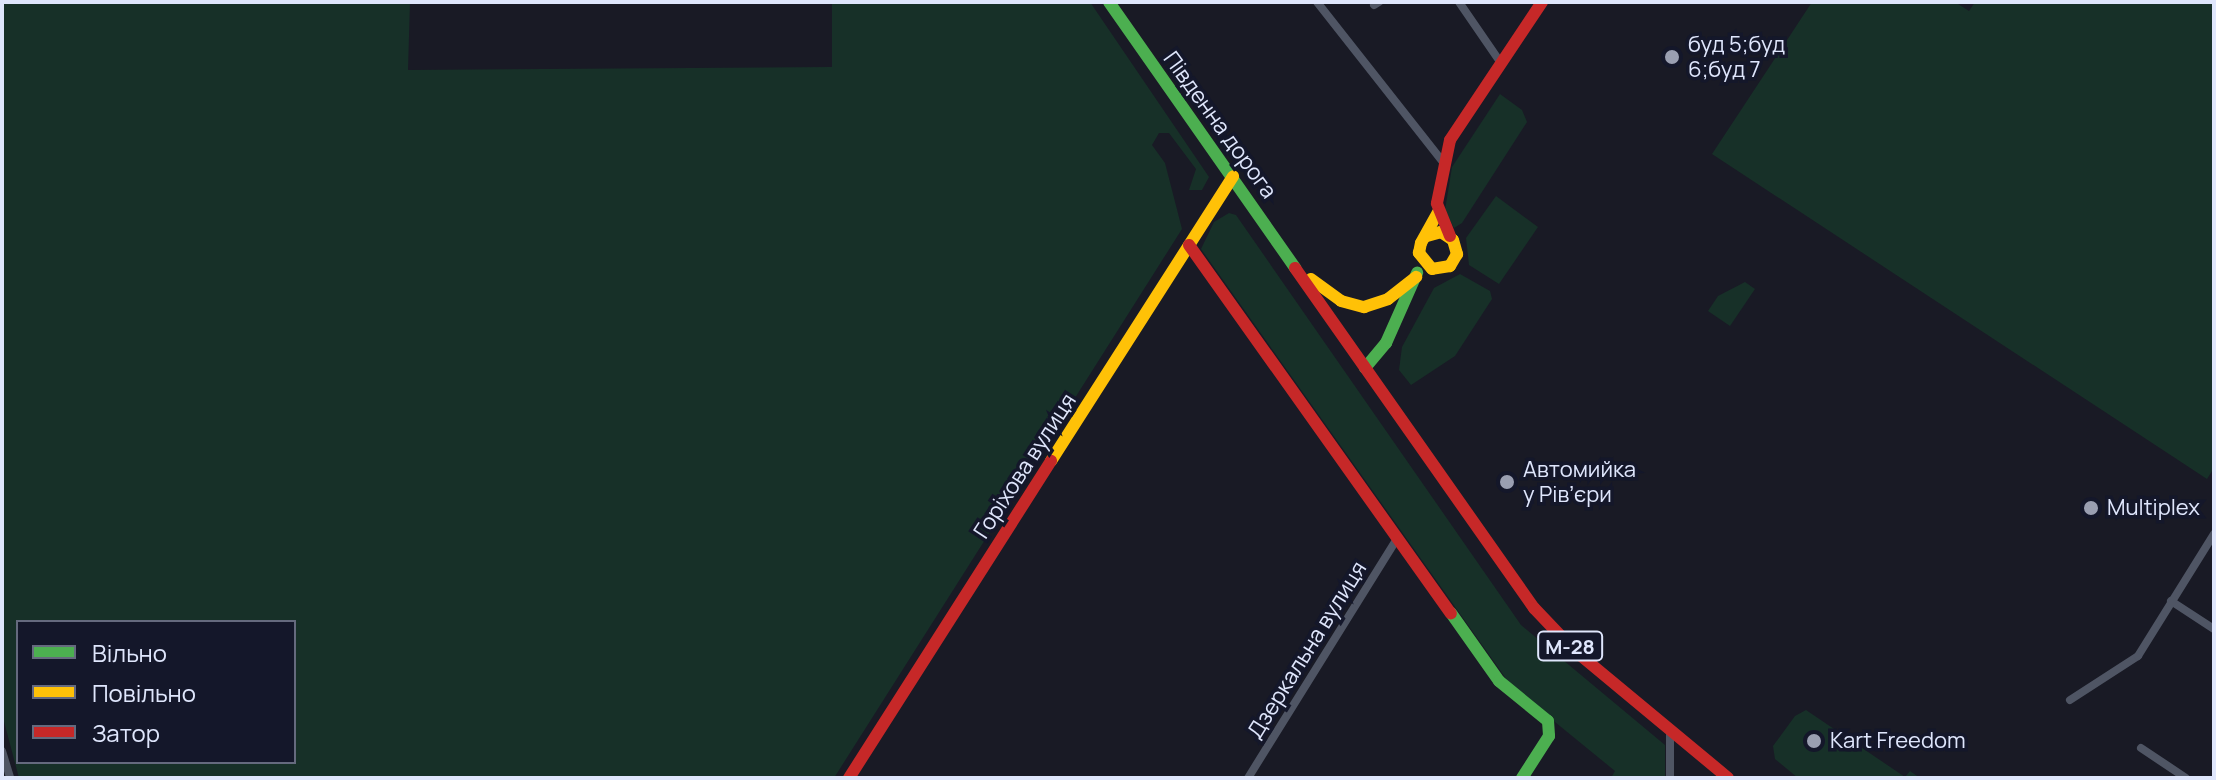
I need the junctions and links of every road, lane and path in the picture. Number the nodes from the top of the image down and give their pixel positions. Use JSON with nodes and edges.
{"nodes":[{"id":1,"x":1109,"y":2,"type":"edge"},
{"id":2,"x":1317,"y":2,"type":"edge"},
{"id":3,"x":1459,"y":2,"type":"edge"},
{"id":4,"x":1542,"y":2,"type":"edge"},
{"id":5,"x":1501,"y":63,"type":"junction"},
{"id":6,"x":1443,"y":162,"type":"junction"},
{"id":7,"x":1233,"y":176,"type":"junction"},
{"id":8,"x":1439,"y":211,"type":"junction"},
{"id":9,"x":1427,"y":236,"type":"junction"},
{"id":10,"x":1450,"y":236,"type":"junction"},
{"id":11,"x":1189,"y":245,"type":"junction"},
{"id":12,"x":1419,"y":253,"type":"junction"},
{"id":13,"x":1441,"y":270,"type":"junction"},
{"id":14,"x":1300,"y":271,"type":"junction"},
{"id":15,"x":1416,"y":277,"type":"junction"},
{"id":16,"x":1408,"y":302,"type":"junction"},
{"id":17,"x":1365,"y":368,"type":"junction"},
{"id":18,"x":2214,"y":534,"type":"edge"},
{"id":19,"x":1396,"y":540,"type":"junction"},
{"id":20,"x":2171,"y":601,"type":"junction"},
{"id":21,"x":2214,"y":629,"type":"edge"},
{"id":22,"x":2070,"y":700,"type":"dead end"},
{"id":23,"x":1670,"y":732,"type":"junction"},
{"id":24,"x":2141,"y":748,"type":"dead end"},
{"id":25,"x":2,"y":751,"type":"edge"},
{"id":26,"x":10,"y":778,"type":"edge"},
{"id":27,"x":849,"y":778,"type":"edge"},
{"id":28,"x":1248,"y":778,"type":"edge"},
{"id":29,"x":1522,"y":778,"type":"edge"},
{"id":30,"x":1670,"y":778,"type":"edge"},
{"id":31,"x":1728,"y":778,"type":"edge"},
{"id":32,"x":2186,"y":778,"type":"edge"}],
"edges":[{"from":1,"to":7,"type":"main road","name":"Південна дорога","number":"М-28"},
{"from":2,"to":6,"type":"street"},
{"from":3,"to":5,"type":"street"},
{"from":4,"to":5,"type":"main road"},
{"from":5,"to":6,"type":"main road"},
{"from":6,"to":8,"type":"main road"},
{"from":7,"to":11,"type":"main road","name":"Горіхова вулиця"},
{"from":7,"to":14,"type":"main road","name":"Південна дорога","number":"М-28"},
{"from":8,"to":9,"type":"main road"},
{"from":8,"to":10,"type":"main road"},
{"from":9,"to":10,"type":"main road"},
{"from":9,"to":12,"type":"main road"},
{"from":10,"to":13,"type":"main road"},
{"from":11,"to":19,"type":"main road"},
{"from":11,"to":27,"type":"main road","name":"Горіхова вулиця"},
{"from":12,"to":13,"type":"main road"},
{"from":12,"to":15,"type":"main road"},
{"from":13,"to":16,"type":"main road"},
{"from":14,"to":15,"type":"main road"},
{"from":14,"to":17,"type":"main road","number":"М-28"},
{"from":15,"to":16,"type":"main road"},
{"from":16,"to":17,"type":"main road"},
{"from":17,"to":23,"type":"main road","number":"М-28"},
{"from":18,"to":20,"type":"street"},
{"from":19,"to":28,"type":"street","name":"Дзеркальна вулиця"},
{"from":19,"to":29,"type":"main road"},
{"from":20,"to":21,"type":"street"},
{"from":20,"to":22,"type":"street"},
{"from":23,"to":30,"type":"street"},
{"from":23,"to":31,"type":"main road","number":"М-28"},
{"from":24,"to":32,"type":"street"},
{"from":25,"to":26,"type":"street"}]}
